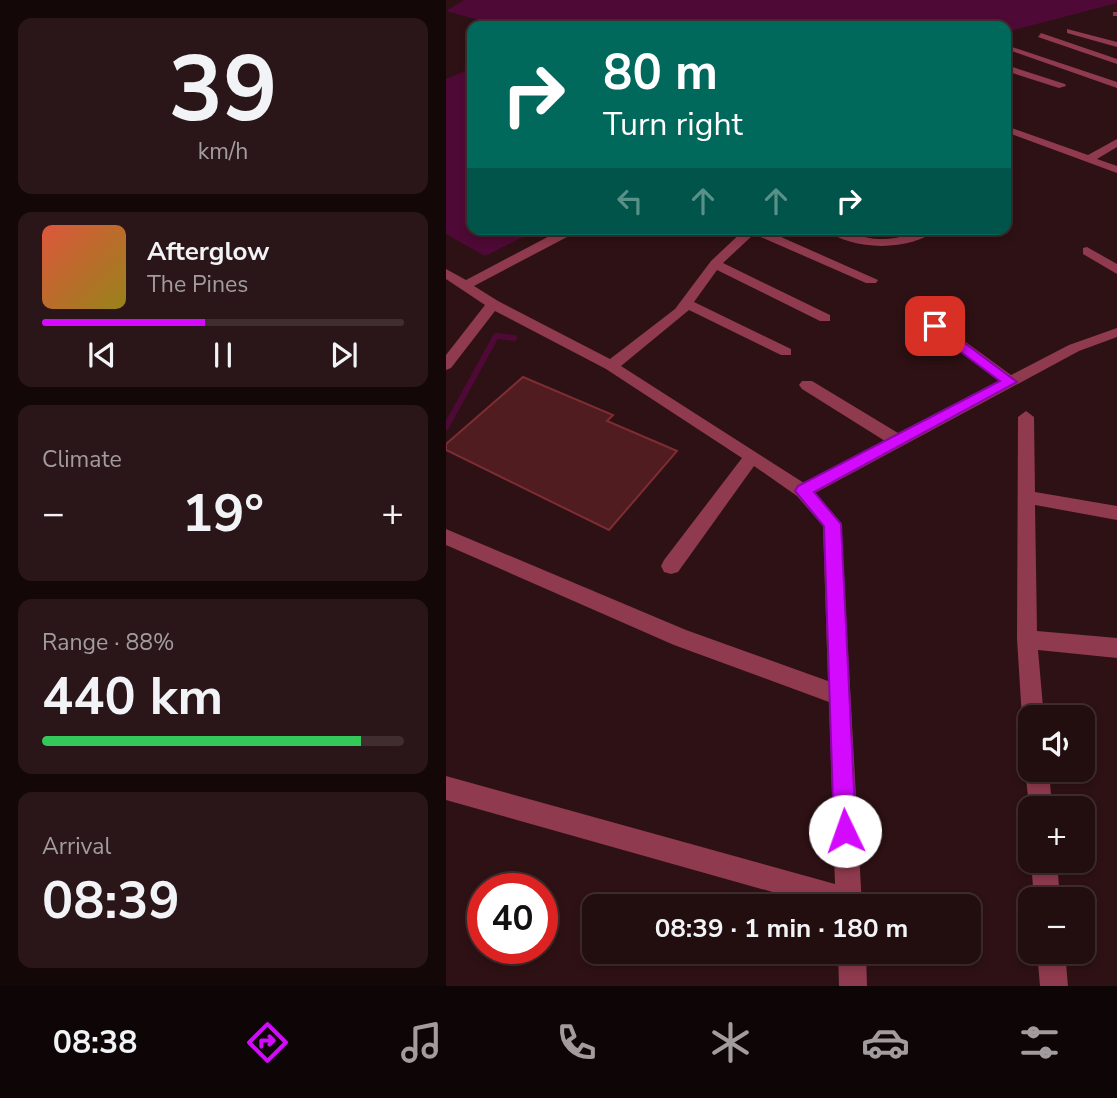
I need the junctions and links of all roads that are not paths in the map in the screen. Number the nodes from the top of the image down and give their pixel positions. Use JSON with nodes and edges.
{"nodes":[{"id":1,"x":1070,"y":31,"type":"dead end"},
{"id":2,"x":1041,"y":35,"type":"dead end"},
{"id":3,"x":1117,"y":46,"type":"edge"},
{"id":4,"x":1012,"y":48,"type":"dead end"},
{"id":5,"x":1117,"y":62,"type":"edge"},
{"id":6,"x":1011,"y":70,"type":"edge"},
{"id":7,"x":1022,"y":74,"type":"junction"},
{"id":8,"x":1011,"y":80,"type":"edge"},
{"id":9,"x":1117,"y":85,"type":"edge"},
{"id":10,"x":1061,"y":86,"type":"dead end"},
{"id":11,"x":1011,"y":131,"type":"edge"},
{"id":12,"x":1117,"y":142,"type":"edge"},
{"id":13,"x":1089,"y":159,"type":"junction"},
{"id":14,"x":1117,"y":170,"type":"edge"},
{"id":15,"x":561,"y":235,"type":"edge"},
{"id":16,"x":746,"y":235,"type":"edge"},
{"id":17,"x":766,"y":235,"type":"edge"},
{"id":18,"x":847,"y":235,"type":"edge"},
{"id":19,"x":863,"y":235,"type":"edge"},
{"id":20,"x":918,"y":235,"type":"edge"},
{"id":21,"x":859,"y":239,"type":"junction"},
{"id":22,"x":1087,"y":251,"type":"dead end"},
{"id":23,"x":715,"y":264,"type":"junction"},
{"id":24,"x":1117,"y":270,"type":"edge"},
{"id":25,"x":446,"y":273,"type":"edge"},
{"id":26,"x":871,"y":280,"type":"dead end"},
{"id":27,"x":466,"y":285,"type":"junction"},
{"id":28,"x":686,"y":303,"type":"junction"},
{"id":29,"x":493,"y":304,"type":"junction"},
{"id":30,"x":914,"y":311,"type":"dead end"},
{"id":31,"x":825,"y":318,"type":"dead end"},
{"id":32,"x":1117,"y":332,"type":"edge"},
{"id":33,"x":786,"y":352,"type":"dead end"},
{"id":34,"x":446,"y":365,"type":"edge"},
{"id":35,"x":611,"y":366,"type":"junction"},
{"id":36,"x":1010,"y":382,"type":"junction"},
{"id":37,"x":808,"y":385,"type":"dead end"},
{"id":38,"x":1026,"y":416,"type":"dead end"},
{"id":39,"x":898,"y":441,"type":"junction"},
{"id":40,"x":752,"y":457,"type":"junction"},
{"id":41,"x":803,"y":491,"type":"junction"},
{"id":42,"x":1027,"y":496,"type":"junction"},
{"id":43,"x":1117,"y":513,"type":"edge"},
{"id":44,"x":446,"y":537,"type":"edge"},
{"id":45,"x":671,"y":566,"type":"dead end"},
{"id":46,"x":1027,"y":639,"type":"junction"},
{"id":47,"x":1117,"y":648,"type":"edge"},
{"id":48,"x":838,"y":695,"type":"junction"},
{"id":49,"x":1032,"y":705,"type":"edge"},
{"id":50,"x":446,"y":788,"type":"edge"},
{"id":51,"x":814,"y":894,"type":"edge"},
{"id":52,"x":848,"y":894,"type":"edge"},
{"id":53,"x":852,"y":964,"type":"edge"},
{"id":54,"x":1052,"y":964,"type":"edge"},
{"id":55,"x":853,"y":986,"type":"edge"},
{"id":56,"x":1054,"y":986,"type":"edge"}],
"edges":[{"from":1,"to":3,"type":"street"},
{"from":2,"to":5,"type":"street"},
{"from":4,"to":9,"type":"street"},
{"from":6,"to":7,"type":"street"},
{"from":7,"to":8,"type":"street"},
{"from":7,"to":10,"type":"street"},
{"from":11,"to":13,"type":"street"},
{"from":12,"to":13,"type":"street"},
{"from":13,"to":14,"type":"street"},
{"from":15,"to":27,"type":"street"},
{"from":16,"to":23,"type":"street"},
{"from":17,"to":26,"type":"street"},
{"from":18,"to":21,"type":"street"},
{"from":19,"to":21,"type":"street"},
{"from":20,"to":21,"type":"street"},
{"from":22,"to":24,"type":"street"},
{"from":23,"to":28,"type":"street"},
{"from":23,"to":31,"type":"street"},
{"from":25,"to":27,"type":"street"},
{"from":27,"to":29,"type":"street"},
{"from":28,"to":33,"type":"street"},
{"from":28,"to":35,"type":"street"},
{"from":29,"to":34,"type":"street"},
{"from":29,"to":35,"type":"street"},
{"from":30,"to":36,"type":"street"},
{"from":32,"to":36,"type":"street"},
{"from":35,"to":40,"type":"street"},
{"from":36,"to":39,"type":"street"},
{"from":37,"to":39,"type":"street"},
{"from":38,"to":42,"type":"street"},
{"from":39,"to":41,"type":"street"},
{"from":40,"to":41,"type":"street"},
{"from":40,"to":45,"type":"street"},
{"from":41,"to":48,"type":"street"},
{"from":42,"to":43,"type":"street"},
{"from":42,"to":46,"type":"street"},
{"from":44,"to":48,"type":"street"},
{"from":46,"to":47,"type":"street"},
{"from":46,"to":49,"type":"street"},
{"from":48,"to":52,"type":"street"},
{"from":50,"to":51,"type":"street"},
{"from":53,"to":55,"type":"street"},
{"from":54,"to":56,"type":"street"}]}
